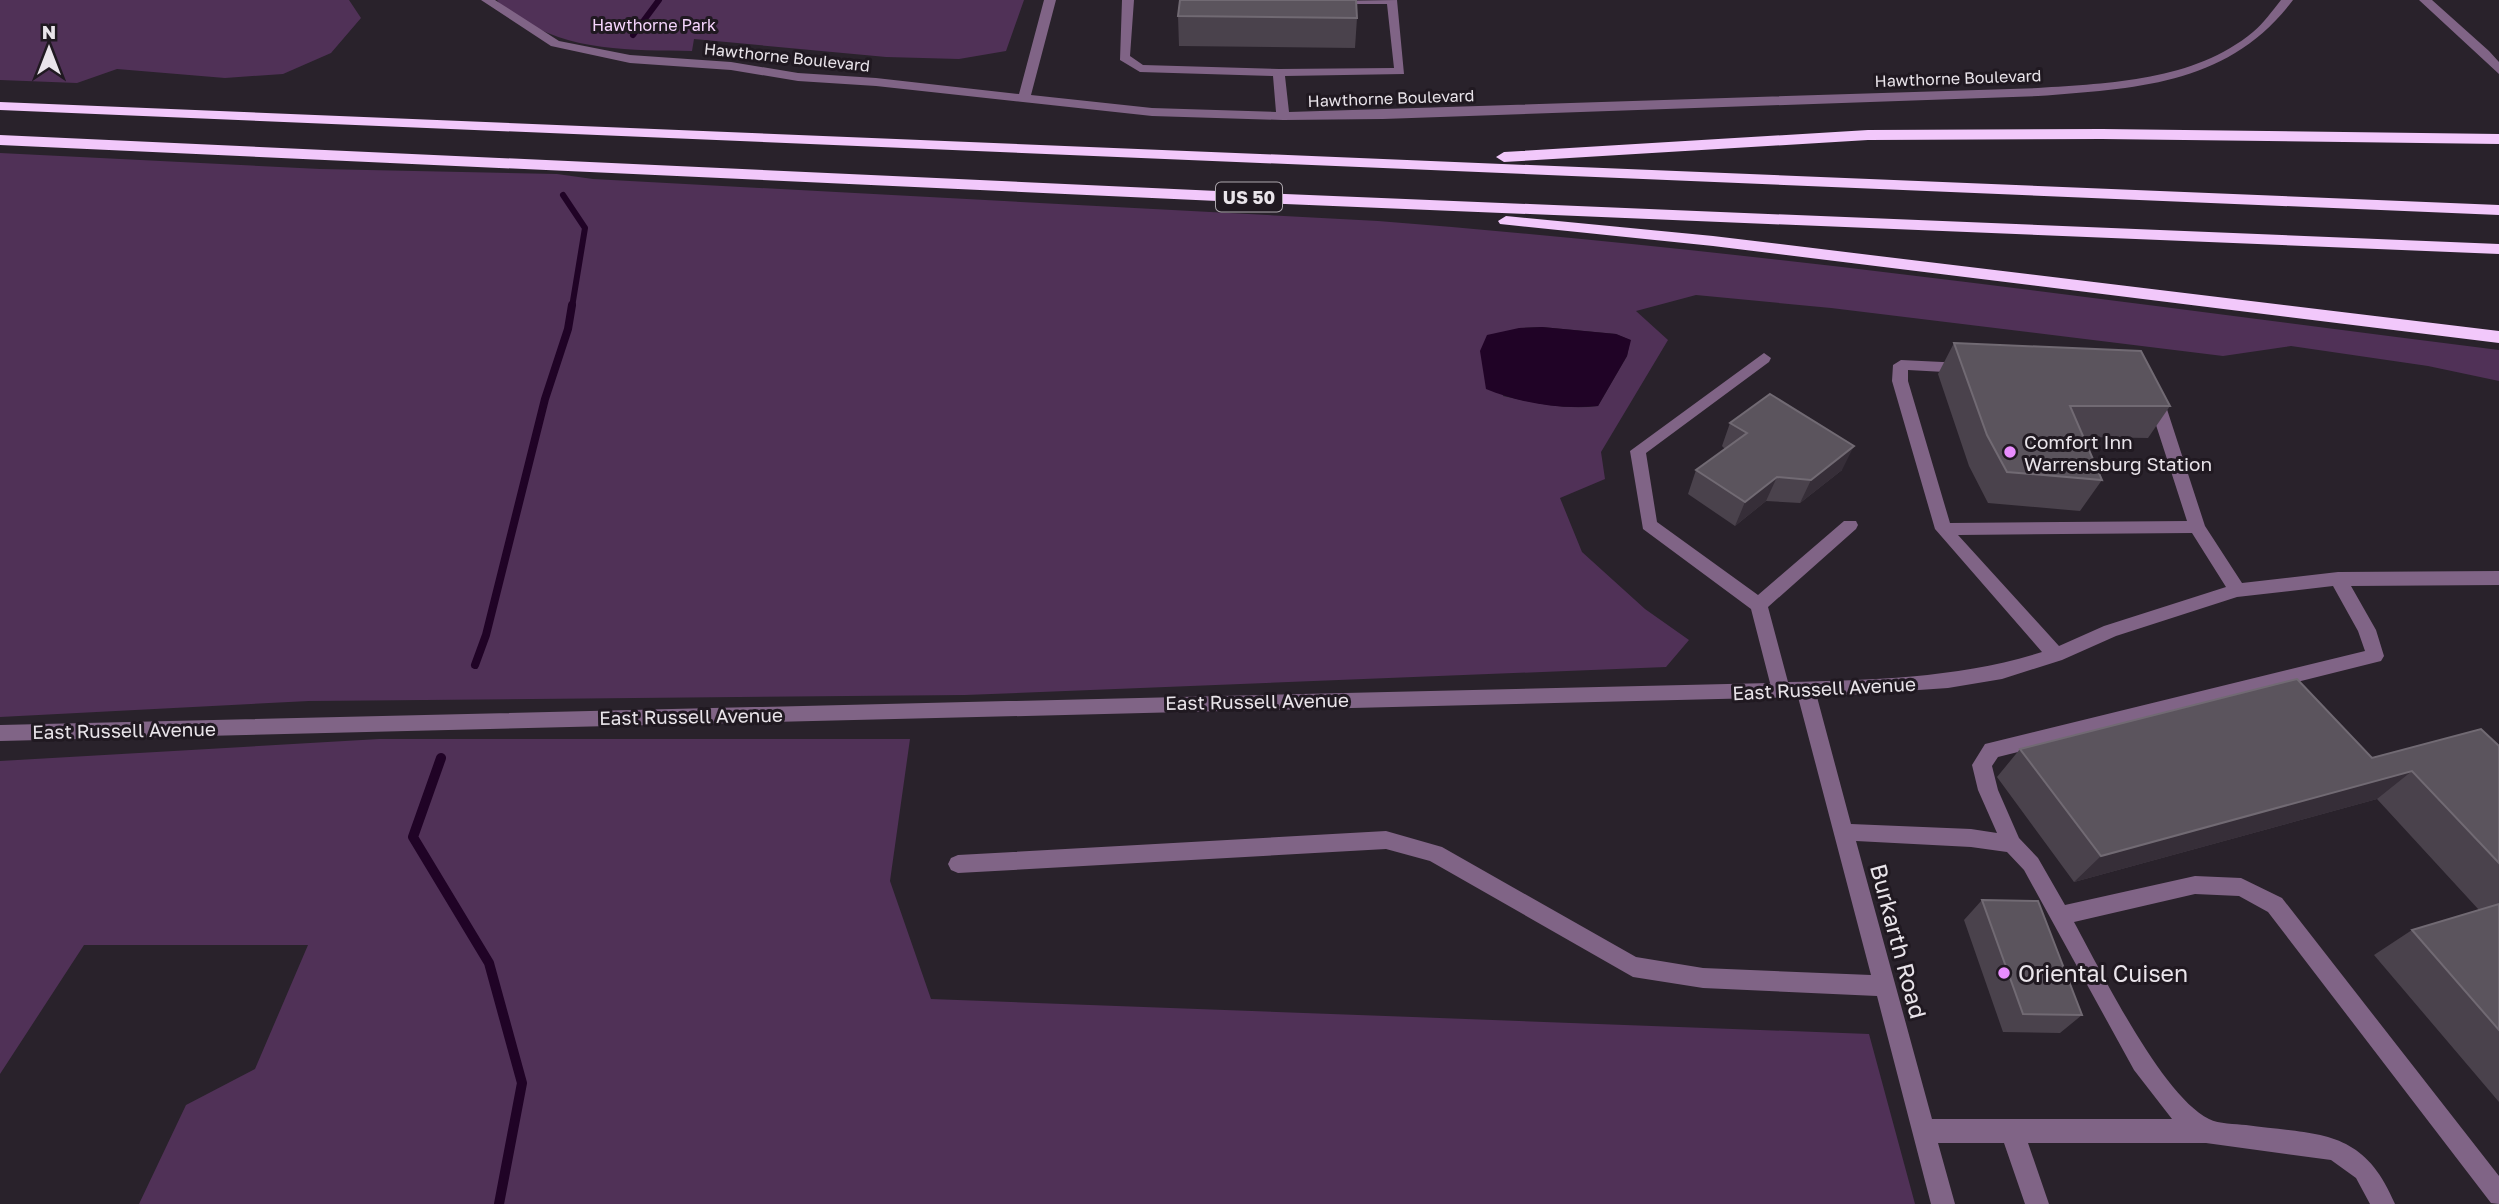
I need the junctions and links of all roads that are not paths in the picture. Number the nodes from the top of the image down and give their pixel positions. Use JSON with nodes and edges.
{"nodes":[{"id":1,"x":488,"y":0,"type":"edge"},
{"id":2,"x":1050,"y":0,"type":"edge"},
{"id":3,"x":1128,"y":0,"type":"edge"},
{"id":4,"x":2287,"y":0,"type":"edge"},
{"id":5,"x":2425,"y":0,"type":"edge"},
{"id":6,"x":1313,"y":1,"type":"edge"},
{"id":7,"x":2499,"y":70,"type":"edge"},
{"id":8,"x":1279,"y":73,"type":"junction"},
{"id":9,"x":1024,"y":99,"type":"junction"},
{"id":10,"x":0,"y":106,"type":"edge"},
{"id":11,"x":1283,"y":116,"type":"junction"},
{"id":12,"x":2499,"y":139,"type":"edge"},
{"id":13,"x":0,"y":140,"type":"edge"},
{"id":14,"x":1401,"y":164,"type":"junction"},
{"id":15,"x":1285,"y":199,"type":"junction"},
{"id":16,"x":2499,"y":210,"type":"edge"},
{"id":17,"x":2499,"y":249,"type":"edge"},
{"id":18,"x":2499,"y":337,"type":"edge"},
{"id":19,"x":1764,"y":359,"type":"dead end"},
{"id":20,"x":1981,"y":369,"type":"edge"},
{"id":21,"x":2139,"y":380,"type":"edge"},
{"id":22,"x":1850,"y":524,"type":"dead end"},
{"id":23,"x":2197,"y":527,"type":"junction"},
{"id":24,"x":1943,"y":529,"type":"junction"},
{"id":25,"x":2499,"y":578,"type":"edge"},
{"id":26,"x":2339,"y":579,"type":"junction"},
{"id":27,"x":2237,"y":590,"type":"junction"},
{"id":28,"x":1759,"y":605,"type":"junction"},
{"id":29,"x":2056,"y":655,"type":"junction"},
{"id":30,"x":1805,"y":691,"type":"junction"},
{"id":31,"x":1781,"y":692,"type":"junction"},
{"id":32,"x":0,"y":733,"type":"edge"},
{"id":33,"x":1843,"y":832,"type":"junction"},
{"id":34,"x":2012,"y":844,"type":"junction"},
{"id":35,"x":958,"y":864,"type":"dead end"},
{"id":36,"x":2060,"y":916,"type":"junction"},
{"id":37,"x":1884,"y":986,"type":"junction"},
{"id":38,"x":1923,"y":1131,"type":"junction"},
{"id":39,"x":2012,"y":1131,"type":"junction"},
{"id":40,"x":2206,"y":1131,"type":"junction"},
{"id":41,"x":2499,"y":1195,"type":"edge"},
{"id":42,"x":1943,"y":1204,"type":"edge"},
{"id":43,"x":2037,"y":1204,"type":"edge"},
{"id":44,"x":2383,"y":1204,"type":"edge"}],
"edges":[{"from":1,"to":9,"type":"street","name":"Hawthorne Boulevard"},
{"from":2,"to":9,"type":"street"},
{"from":3,"to":8,"type":"street"},
{"from":4,"to":11,"type":"street","name":"Hawthorne Boulevard"},
{"from":5,"to":7,"type":"street"},
{"from":6,"to":8,"type":"street"},
{"from":8,"to":11,"type":"street"},
{"from":9,"to":11,"type":"street","name":"Hawthorne Boulevard"},
{"from":10,"to":14,"type":"highway","number":"US 50"},
{"from":12,"to":14,"type":"highway"},
{"from":13,"to":15,"type":"highway","number":"US 50"},
{"from":14,"to":16,"type":"highway","number":"US 50"},
{"from":15,"to":17,"type":"highway","number":"US 50"},
{"from":15,"to":18,"type":"highway"},
{"from":19,"to":28,"type":"street"},
{"from":20,"to":24,"type":"street"},
{"from":21,"to":23,"type":"street"},
{"from":22,"to":28,"type":"street"},
{"from":23,"to":24,"type":"street"},
{"from":23,"to":27,"type":"street"},
{"from":24,"to":29,"type":"street"},
{"from":25,"to":26,"type":"street","name":"East Russell Avenue"},
{"from":26,"to":27,"type":"street","name":"East Russell Avenue"},
{"from":26,"to":34,"type":"street"},
{"from":27,"to":29,"type":"street","name":"East Russell Avenue"},
{"from":28,"to":31,"type":"street"},
{"from":29,"to":30,"type":"street","name":"East Russell Avenue"},
{"from":30,"to":31,"type":"street","name":"East Russell Avenue"},
{"from":30,"to":33,"type":"street","name":"Burkarth Road"},
{"from":31,"to":32,"type":"street","name":"East Russell Avenue"},
{"from":33,"to":34,"type":"street"},
{"from":33,"to":37,"type":"street","name":"Burkarth Road"},
{"from":34,"to":36,"type":"street"},
{"from":35,"to":37,"type":"street"},
{"from":36,"to":40,"type":"street"},
{"from":36,"to":41,"type":"street"},
{"from":37,"to":38,"type":"street","name":"Burkarth Road"},
{"from":38,"to":39,"type":"street"},
{"from":38,"to":42,"type":"street","name":"Burkarth Road"},
{"from":39,"to":40,"type":"street"},
{"from":39,"to":43,"type":"street"},
{"from":40,"to":44,"type":"street"}]}
